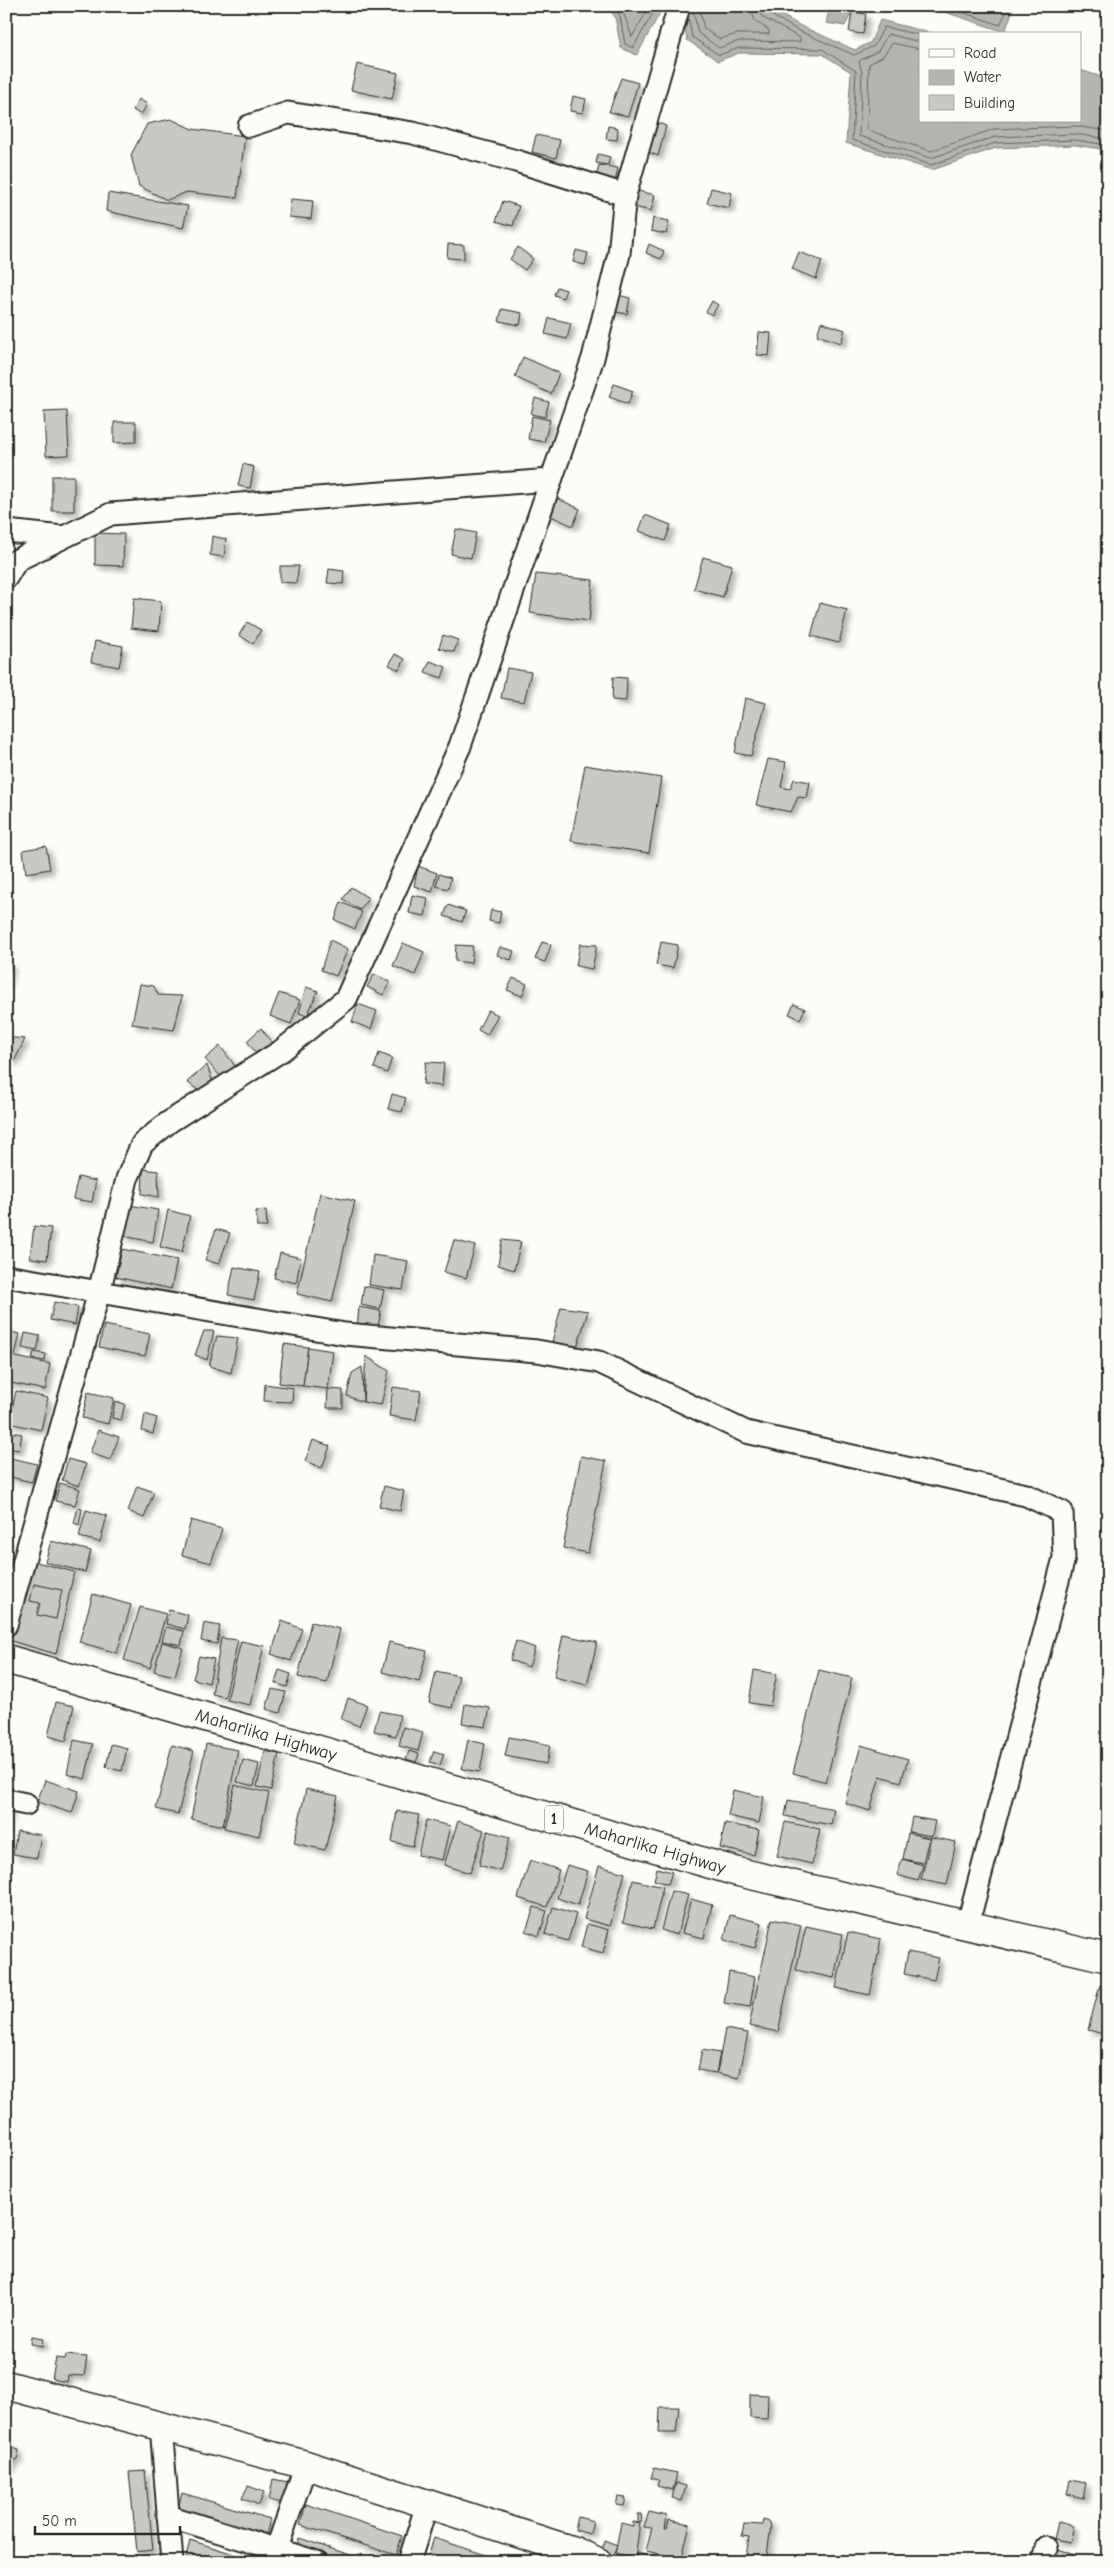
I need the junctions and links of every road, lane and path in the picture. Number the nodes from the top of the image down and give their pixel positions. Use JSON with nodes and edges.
{"nodes":[{"id":1,"x":679,"y":6,"type":"edge"},
{"id":2,"x":249,"y":126,"type":"dead end"},
{"id":3,"x":625,"y":195,"type":"junction"},
{"id":4,"x":550,"y":480,"type":"junction"},
{"id":5,"x":6,"y":531,"type":"edge"},
{"id":6,"x":63,"y":537,"type":"junction"},
{"id":7,"x":6,"y":578,"type":"edge"},
{"id":8,"x":6,"y":1276,"type":"edge"},
{"id":9,"x":99,"y":1292,"type":"junction"},
{"id":10,"x":6,"y":1625,"type":"edge"},
{"id":11,"x":6,"y":1658,"type":"edge"},
{"id":12,"x":967,"y":1927,"type":"junction"},
{"id":13,"x":1108,"y":1958,"type":"edge"},
{"id":14,"x":6,"y":2385,"type":"edge"},
{"id":15,"x":161,"y":2426,"type":"junction"},
{"id":16,"x":306,"y":2465,"type":"junction"},
{"id":17,"x":427,"y":2504,"type":"junction"},
{"id":18,"x":168,"y":2516,"type":"junction"},
{"id":19,"x":274,"y":2555,"type":"edge"},
{"id":20,"x":572,"y":2557,"type":"edge"},
{"id":21,"x":172,"y":2562,"type":"edge"},
{"id":22,"x":317,"y":2562,"type":"edge"},
{"id":23,"x":409,"y":2562,"type":"edge"},
{"id":24,"x":598,"y":2562,"type":"edge"}],
"edges":[{"from":1,"to":3,"type":"street"},
{"from":2,"to":3,"type":"street"},
{"from":3,"to":4,"type":"street"},
{"from":4,"to":6,"type":"street"},
{"from":4,"to":9,"type":"street"},
{"from":5,"to":6,"type":"street"},
{"from":6,"to":7,"type":"street"},
{"from":8,"to":9,"type":"street"},
{"from":9,"to":10,"type":"street"},
{"from":9,"to":12,"type":"street"},
{"from":11,"to":12,"type":"main road","name":"Maharlika Highway","number":"1"},
{"from":12,"to":13,"type":"main road","name":"Maharlika Highway","number":"1"},
{"from":14,"to":15,"type":"main road"},
{"from":15,"to":16,"type":"main road"},
{"from":15,"to":18,"type":"street"},
{"from":16,"to":17,"type":"main road"},
{"from":16,"to":19,"type":"street"},
{"from":17,"to":20,"type":"main road"},
{"from":17,"to":23,"type":"street"},
{"from":18,"to":19,"type":"street"},
{"from":18,"to":21,"type":"street"},
{"from":19,"to":22,"type":"street"},
{"from":20,"to":24,"type":"main road"}]}
